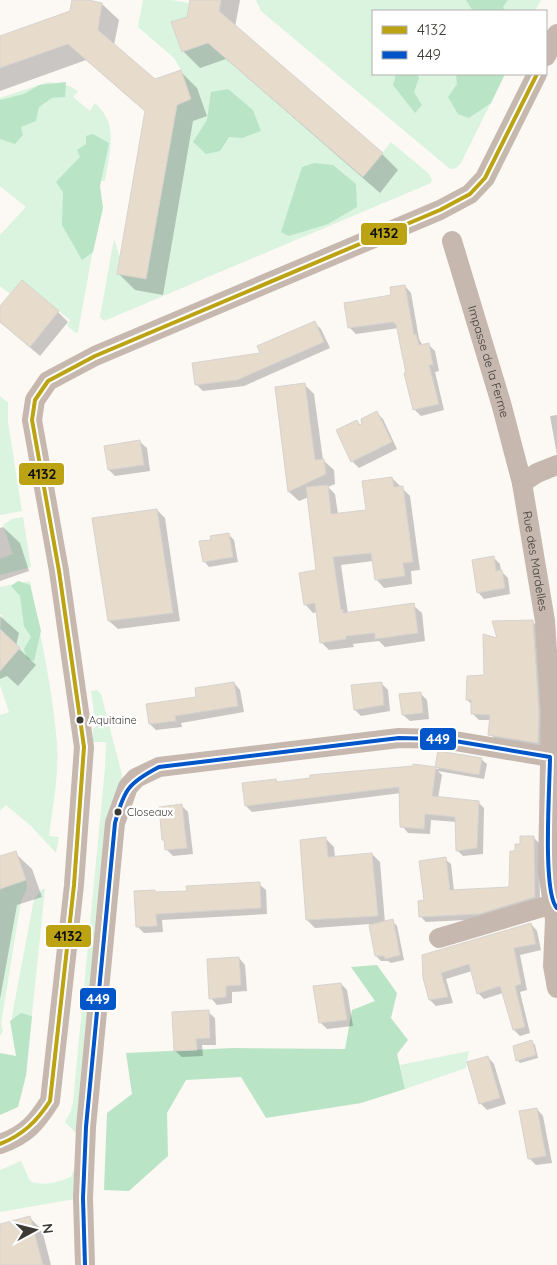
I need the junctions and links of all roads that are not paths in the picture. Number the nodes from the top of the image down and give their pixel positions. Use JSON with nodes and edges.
{"nodes":[{"id":1,"x":557,"y":34,"type":"edge"},
{"id":2,"x":547,"y":54,"type":"edge"},
{"id":3,"x":536,"y":75,"type":"edge"},
{"id":4,"x":452,"y":241,"type":"dead end"},
{"id":5,"x":557,"y":465,"type":"edge"},
{"id":6,"x":522,"y":483,"type":"junction"},
{"id":7,"x":550,"y":757,"type":"junction"},
{"id":8,"x":555,"y":906,"type":"edge"},
{"id":9,"x":439,"y":938,"type":"dead end"},
{"id":10,"x":557,"y":988,"type":"edge"},
{"id":11,"x":0,"y":1144,"type":"edge"},
{"id":12,"x":85,"y":1265,"type":"edge"}],
"edges":[{"from":1,"to":2,"type":"street"},
{"from":3,"to":11,"type":"street"},
{"from":4,"to":6,"type":"street","name":"Impasse de la Ferme"},
{"from":5,"to":6,"type":"street"},
{"from":6,"to":7,"type":"street","name":"Rue des Mardelles"},
{"from":7,"to":8,"type":"street","name":"Rue des Mardelles"},
{"from":7,"to":12,"type":"street"},
{"from":8,"to":9,"type":"street"},
{"from":8,"to":10,"type":"street","name":"Rue des Mardelles"}]}
